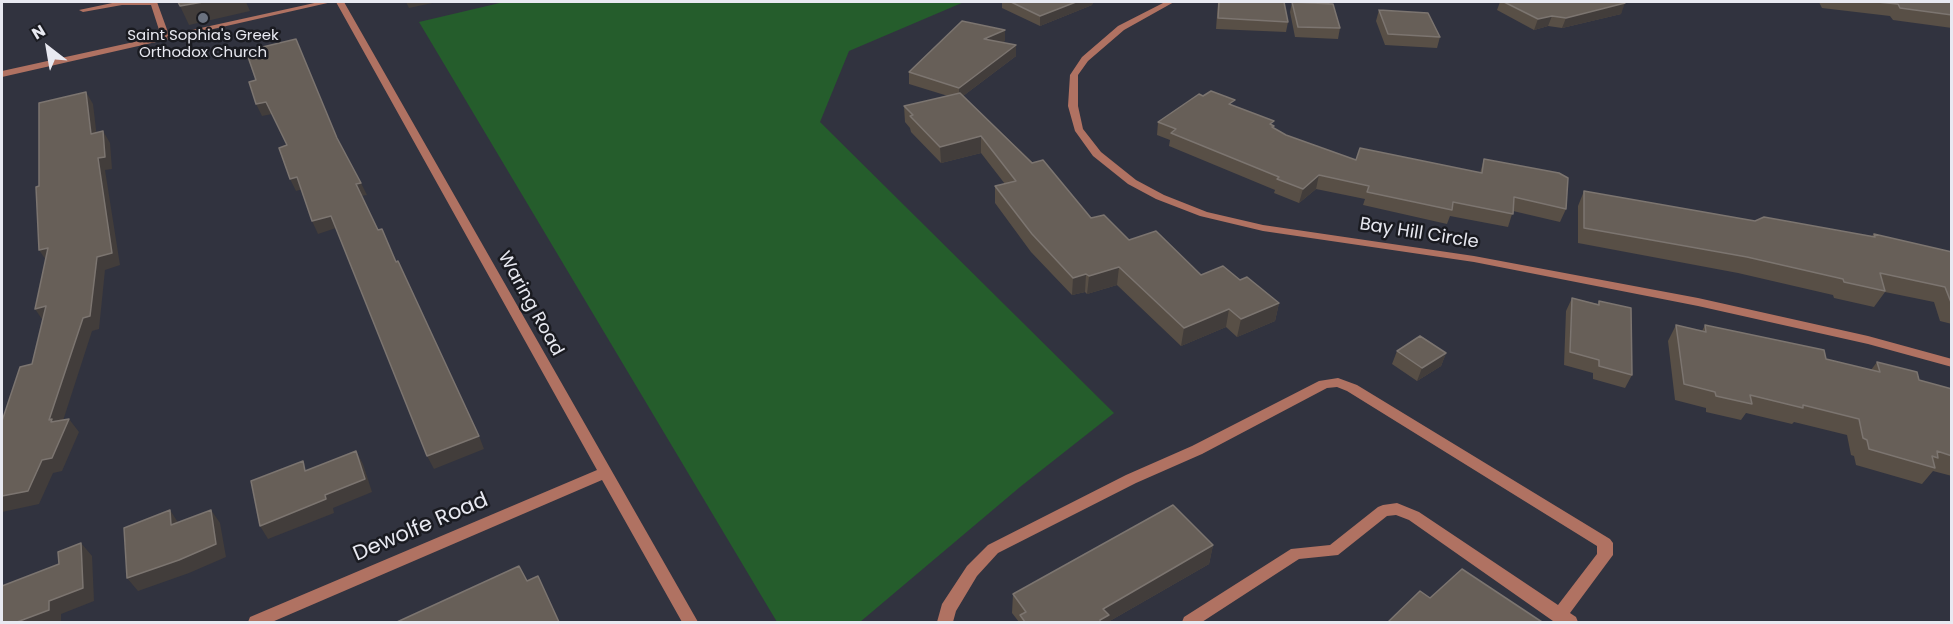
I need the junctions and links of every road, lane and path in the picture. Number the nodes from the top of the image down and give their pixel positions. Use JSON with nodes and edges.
{"nodes":[{"id":1,"x":282,"y":2,"type":"edge"},
{"id":2,"x":328,"y":2,"type":"edge"},
{"id":3,"x":340,"y":2,"type":"edge"},
{"id":4,"x":1170,"y":2,"type":"edge"},
{"id":5,"x":83,"y":10,"type":"dead end"},
{"id":6,"x":288,"y":10,"type":"junction"},
{"id":7,"x":166,"y":38,"type":"junction"},
{"id":8,"x":2,"y":74,"type":"edge"},
{"id":9,"x":1952,"y":363,"type":"edge"},
{"id":10,"x":604,"y":473,"type":"junction"},
{"id":11,"x":1564,"y":619,"type":"edge"},
{"id":12,"x":256,"y":622,"type":"edge"},
{"id":13,"x":690,"y":622,"type":"edge"},
{"id":14,"x":945,"y":622,"type":"edge"},
{"id":15,"x":1190,"y":622,"type":"edge"}],
"edges":[{"from":1,"to":6,"type":"street"},
{"from":2,"to":6,"type":"street"},
{"from":3,"to":10,"type":"street","name":"Waring Road"},
{"from":4,"to":9,"type":"street","name":"Bay Hill Circle"},
{"from":5,"to":7,"type":"street"},
{"from":6,"to":7,"type":"street"},
{"from":7,"to":8,"type":"street"},
{"from":10,"to":12,"type":"street","name":"Dewolfe Road"},
{"from":10,"to":13,"type":"street","name":"Waring Road"},
{"from":11,"to":14,"type":"street"},
{"from":11,"to":15,"type":"street"}]}
